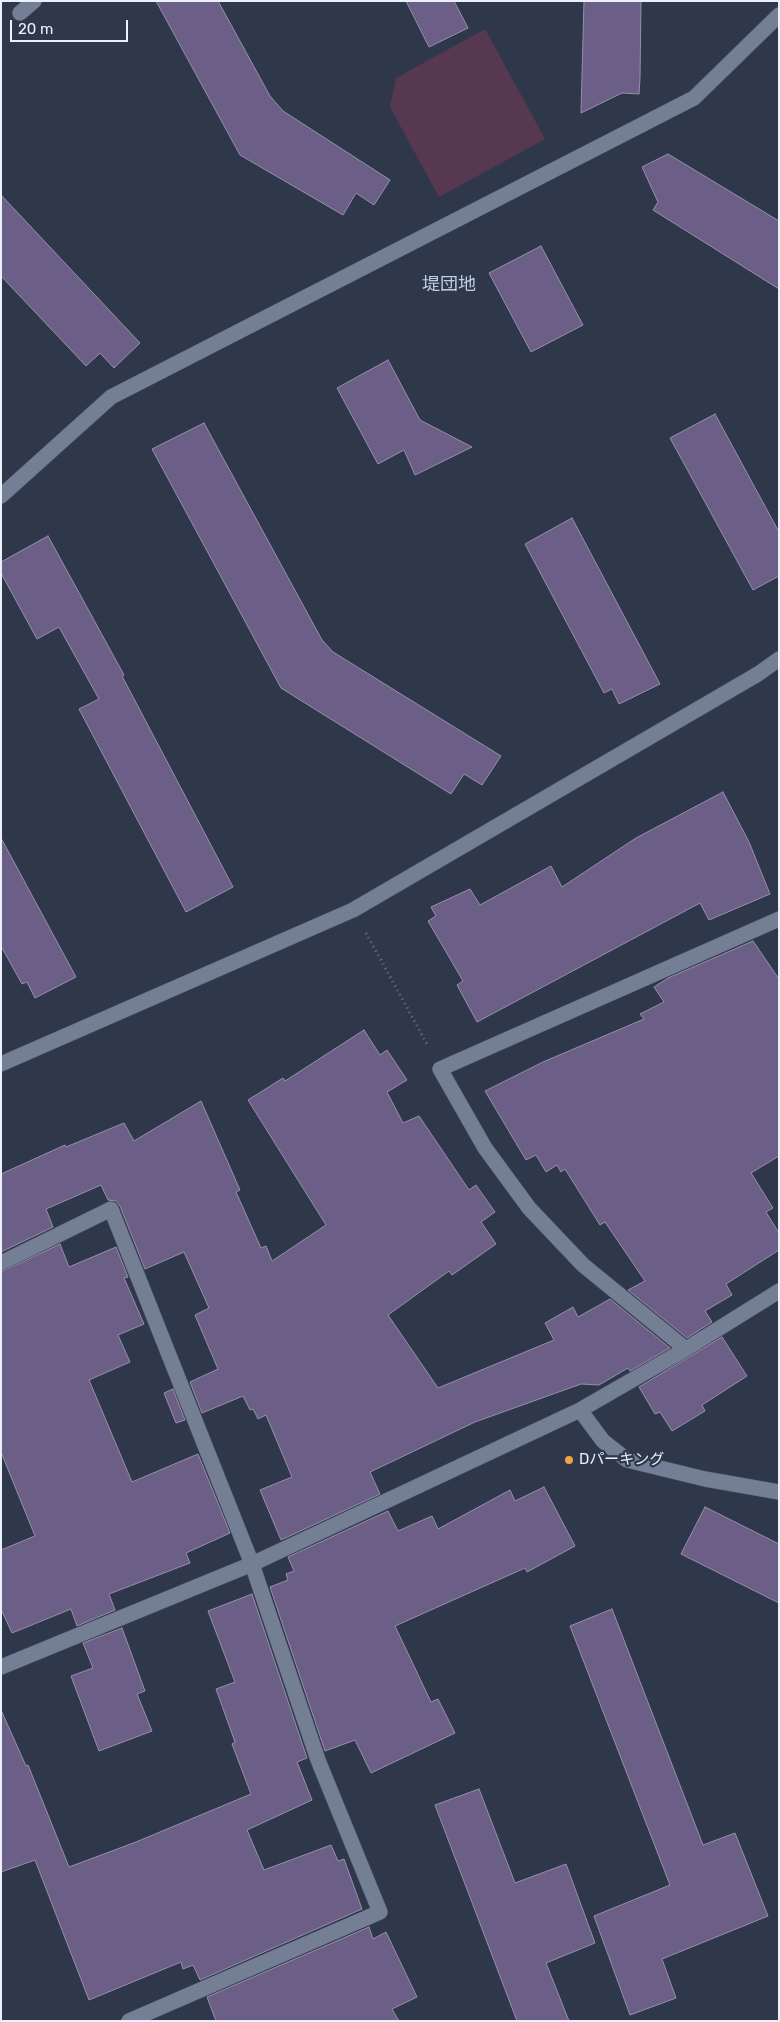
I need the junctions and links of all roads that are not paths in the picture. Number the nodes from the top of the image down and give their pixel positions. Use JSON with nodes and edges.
{"nodes":[{"id":1,"x":34,"y":1,"type":"edge"},
{"id":2,"x":20,"y":13,"type":"dead end"},
{"id":3,"x":779,"y":14,"type":"edge"},
{"id":4,"x":1,"y":496,"type":"edge"},
{"id":5,"x":779,"y":659,"type":"edge"},
{"id":6,"x":779,"y":919,"type":"edge"},
{"id":7,"x":1,"y":1064,"type":"edge"},
{"id":8,"x":1,"y":1263,"type":"edge"},
{"id":9,"x":779,"y":1290,"type":"edge"},
{"id":10,"x":686,"y":1349,"type":"junction"},
{"id":11,"x":580,"y":1410,"type":"junction"},
{"id":12,"x":779,"y":1492,"type":"edge"},
{"id":13,"x":252,"y":1564,"type":"junction"},
{"id":14,"x":1,"y":1667,"type":"edge"},
{"id":15,"x":129,"y":2021,"type":"edge"}],
"edges":[{"from":1,"to":2,"type":"street"},
{"from":3,"to":4,"type":"street"},
{"from":5,"to":7,"type":"street"},
{"from":6,"to":10,"type":"street"},
{"from":8,"to":13,"type":"street"},
{"from":9,"to":10,"type":"street"},
{"from":10,"to":11,"type":"street"},
{"from":11,"to":12,"type":"street"},
{"from":11,"to":13,"type":"street"},
{"from":13,"to":14,"type":"street"},
{"from":13,"to":15,"type":"street"}]}
